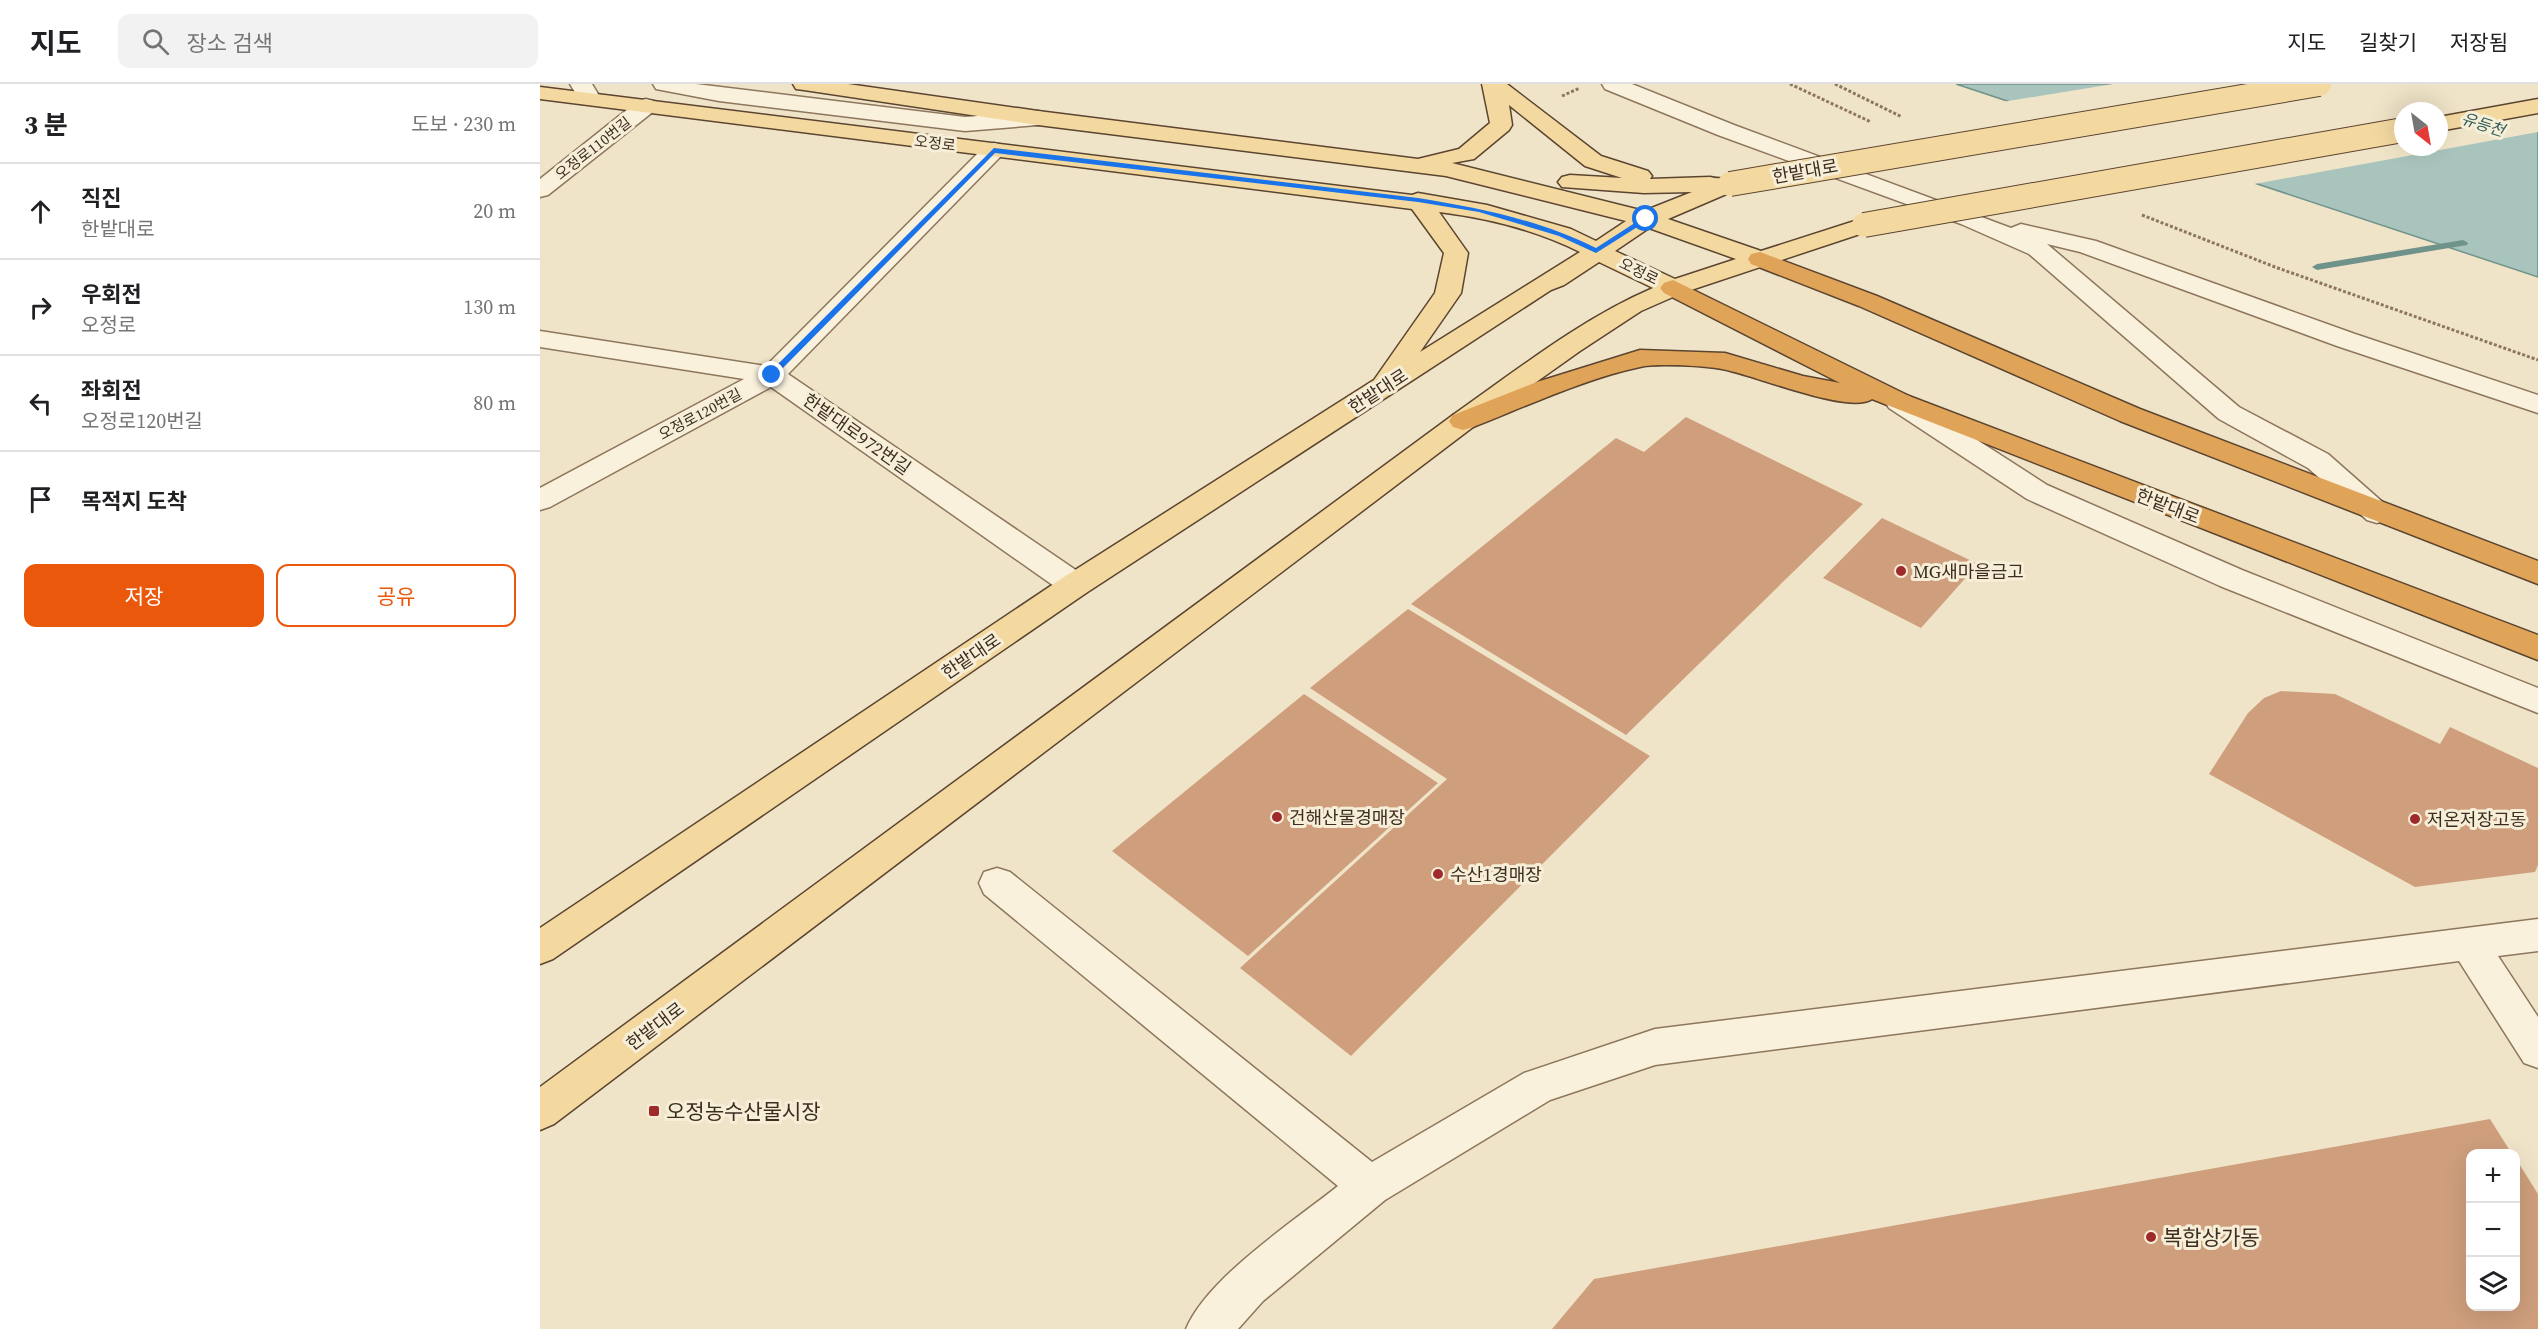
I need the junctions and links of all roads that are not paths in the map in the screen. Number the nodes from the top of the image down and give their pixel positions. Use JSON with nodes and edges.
{"nodes":[{"id":1,"x":664,"y":84,"type":"edge"},
{"id":2,"x":804,"y":84,"type":"edge"},
{"id":3,"x":1613,"y":84,"type":"edge"},
{"id":4,"x":2319,"y":84,"type":"edge"},
{"id":5,"x":1494,"y":85,"type":"edge"},
{"id":6,"x":586,"y":91,"type":"edge"},
{"id":7,"x":540,"y":93,"type":"edge"},
{"id":8,"x":646,"y":106,"type":"junction"},
{"id":9,"x":2538,"y":106,"type":"edge"},
{"id":10,"x":1038,"y":118,"type":"junction"},
{"id":11,"x":2448,"y":122,"type":"edge"},
{"id":12,"x":2394,"y":132,"type":"edge"},
{"id":13,"x":994,"y":150,"type":"junction"},
{"id":14,"x":1348,"y":157,"type":"junction"},
{"id":15,"x":1446,"y":169,"type":"junction"},
{"id":16,"x":1730,"y":184,"type":"junction"},
{"id":17,"x":540,"y":190,"type":"edge"},
{"id":18,"x":1418,"y":200,"type":"junction"},
{"id":19,"x":1646,"y":219,"type":"junction"},
{"id":20,"x":1969,"y":219,"type":"junction"},
{"id":21,"x":1596,"y":251,"type":"junction"},
{"id":22,"x":1760,"y":259,"type":"junction"},
{"id":23,"x":1673,"y":288,"type":"junction"},
{"id":24,"x":540,"y":339,"type":"edge"},
{"id":25,"x":772,"y":375,"type":"junction"},
{"id":26,"x":1381,"y":389,"type":"junction"},
{"id":27,"x":1899,"y":402,"type":"junction"},
{"id":28,"x":2538,"y":404,"type":"edge"},
{"id":29,"x":1463,"y":421,"type":"junction"},
{"id":30,"x":540,"y":500,"type":"edge"},
{"id":31,"x":2377,"y":513,"type":"junction"},
{"id":32,"x":2538,"y":573,"type":"edge"},
{"id":33,"x":1075,"y":585,"type":"junction"},
{"id":34,"x":2538,"y":648,"type":"edge"},
{"id":35,"x":2538,"y":700,"type":"edge"},
{"id":36,"x":998,"y":883,"type":"dead end"},
{"id":37,"x":2538,"y":935,"type":"edge"},
{"id":38,"x":2468,"y":943,"type":"junction"},
{"id":39,"x":540,"y":948,"type":"edge"},
{"id":40,"x":2538,"y":1050,"type":"edge"},
{"id":41,"x":540,"y":1111,"type":"edge"},
{"id":42,"x":1370,"y":1186,"type":"junction"},
{"id":43,"x":1208,"y":1329,"type":"edge"}],
"edges":[{"from":1,"to":10,"type":"street"},
{"from":2,"to":10,"type":"main road"},
{"from":3,"to":20,"type":"street"},
{"from":4,"to":16,"type":"main road","name":"한밭대로","bridge":true},
{"from":5,"to":14,"type":"main road"},
{"from":5,"to":16,"type":"main road"},
{"from":6,"to":7,"type":"main road","name":"오정로"},
{"from":6,"to":8,"type":"main road","name":"오정로"},
{"from":8,"to":13,"type":"main road","name":"오정로"},
{"from":8,"to":17,"type":"street","name":"오정로110번길"},
{"from":9,"to":11,"type":"main road"},
{"from":10,"to":14,"type":"main road"},
{"from":12,"to":22,"type":"main road","name":"한밭대로","bridge":true},
{"from":13,"to":18,"type":"main road","name":"오정로"},
{"from":13,"to":25,"type":"street","name":"오정로120번길"},
{"from":14,"to":15,"type":"main road"},
{"from":15,"to":16,"type":"main road"},
{"from":15,"to":19,"type":"main road"},
{"from":16,"to":19,"type":"main road","name":"한밭대로"},
{"from":18,"to":21,"type":"main road","name":"오정로"},
{"from":18,"to":26,"type":"main road"},
{"from":19,"to":21,"type":"main road","name":"한밭대로"},
{"from":19,"to":22,"type":"main road"},
{"from":20,"to":28,"type":"street"},
{"from":20,"to":31,"type":"street"},
{"from":21,"to":23,"type":"main road","name":"오정로"},
{"from":21,"to":26,"type":"main road","name":"한밭대로"},
{"from":22,"to":23,"type":"main road","name":"한밭대로"},
{"from":22,"to":31,"type":"highway"},
{"from":23,"to":27,"type":"highway","name":"한밭대로"},
{"from":23,"to":29,"type":"main road","name":"한밭대로"},
{"from":24,"to":25,"type":"street","name":"한밭대로972번길"},
{"from":25,"to":30,"type":"street","name":"오정로120번길"},
{"from":25,"to":33,"type":"street","name":"한밭대로972번길"},
{"from":26,"to":33,"type":"main road","name":"한밭대로"},
{"from":27,"to":29,"type":"highway"},
{"from":27,"to":34,"type":"highway","name":"한밭대로"},
{"from":27,"to":35,"type":"street"},
{"from":29,"to":41,"type":"main road","name":"한밭대로"},
{"from":31,"to":32,"type":"highway"},
{"from":33,"to":39,"type":"main road","name":"한밭대로"},
{"from":36,"to":42,"type":"street"},
{"from":37,"to":38,"type":"street"},
{"from":38,"to":40,"type":"street"},
{"from":38,"to":42,"type":"street"},
{"from":42,"to":43,"type":"street"}]}
